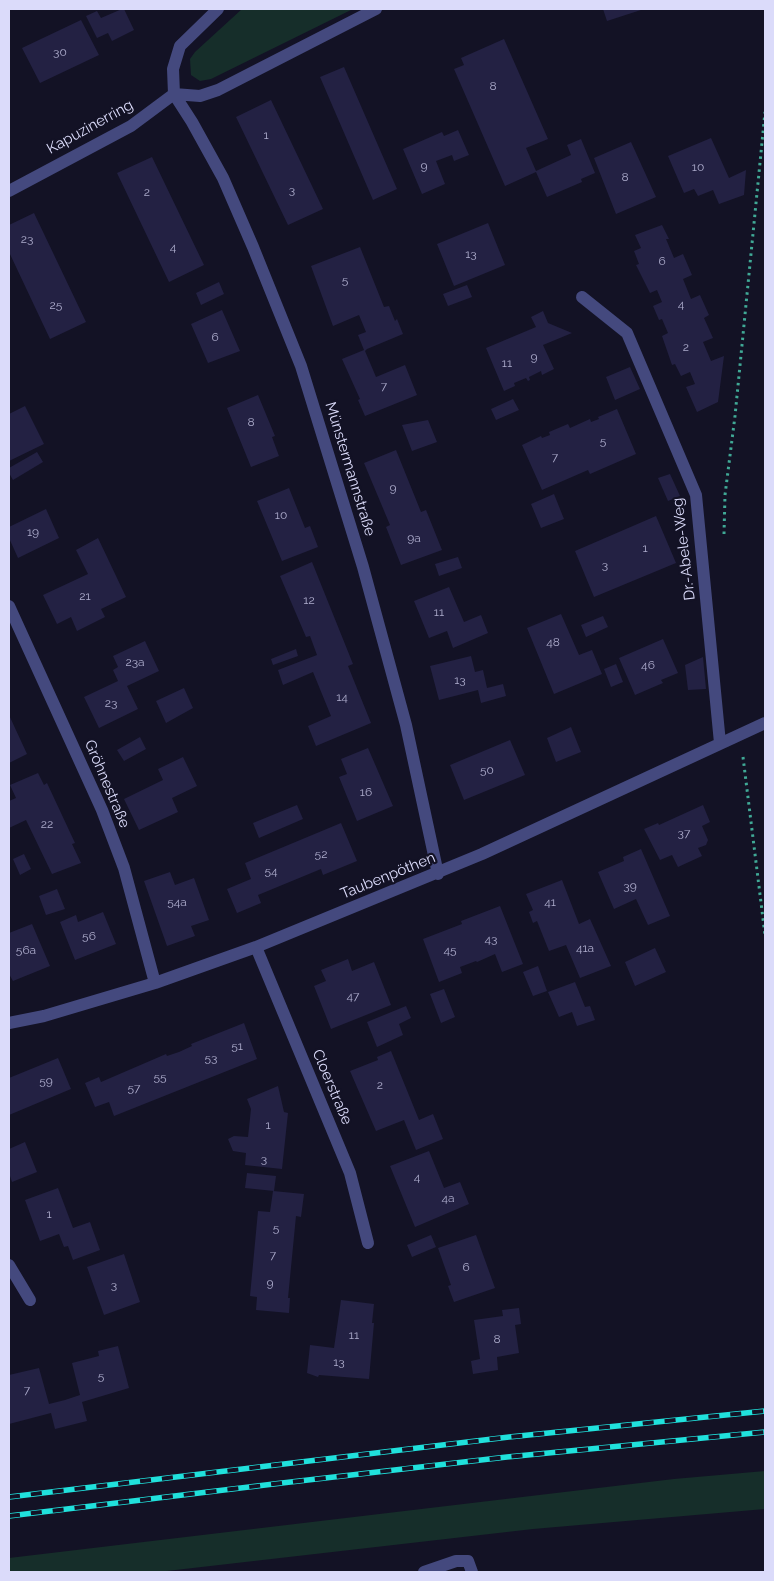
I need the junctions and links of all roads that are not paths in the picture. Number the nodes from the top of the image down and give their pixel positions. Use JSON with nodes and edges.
{"nodes":[{"id":1,"x":218,"y":9,"type":"edge"},
{"id":2,"x":376,"y":9,"type":"edge"},
{"id":3,"x":174,"y":94,"type":"junction"},
{"id":4,"x":9,"y":191,"type":"edge"},
{"id":5,"x":582,"y":296,"type":"dead end"},
{"id":6,"x":9,"y":606,"type":"edge"},
{"id":7,"x":765,"y":723,"type":"edge"},
{"id":8,"x":720,"y":743,"type":"junction"},
{"id":9,"x":438,"y":874,"type":"junction"},
{"id":10,"x":256,"y":947,"type":"junction"},
{"id":11,"x":155,"y":983,"type":"junction"},
{"id":12,"x":9,"y":1023,"type":"edge"},
{"id":13,"x":368,"y":1243,"type":"dead end"},
{"id":14,"x":9,"y":1265,"type":"edge"},
{"id":15,"x":30,"y":1300,"type":"dead end"},
{"id":16,"x":424,"y":1572,"type":"edge"},
{"id":17,"x":472,"y":1572,"type":"edge"}],
"edges":[{"from":1,"to":3,"type":"street"},
{"from":2,"to":3,"type":"street"},
{"from":3,"to":4,"type":"street","name":"Kapuzinerring"},
{"from":3,"to":9,"type":"street","name":"Münstermannstraße"},
{"from":5,"to":8,"type":"street","name":"Dr.-Abele-Weg"},
{"from":6,"to":11,"type":"street","name":"Gröhnestraße"},
{"from":7,"to":8,"type":"street","name":"Taubenpöthen"},
{"from":8,"to":9,"type":"street","name":"Taubenpöthen"},
{"from":9,"to":10,"type":"street","name":"Taubenpöthen"},
{"from":10,"to":11,"type":"street","name":"Taubenpöthen"},
{"from":10,"to":13,"type":"street","name":"Cloerstraße"},
{"from":11,"to":12,"type":"street","name":"Taubenpöthen"},
{"from":14,"to":15,"type":"street"},
{"from":16,"to":17,"type":"street"}]}
